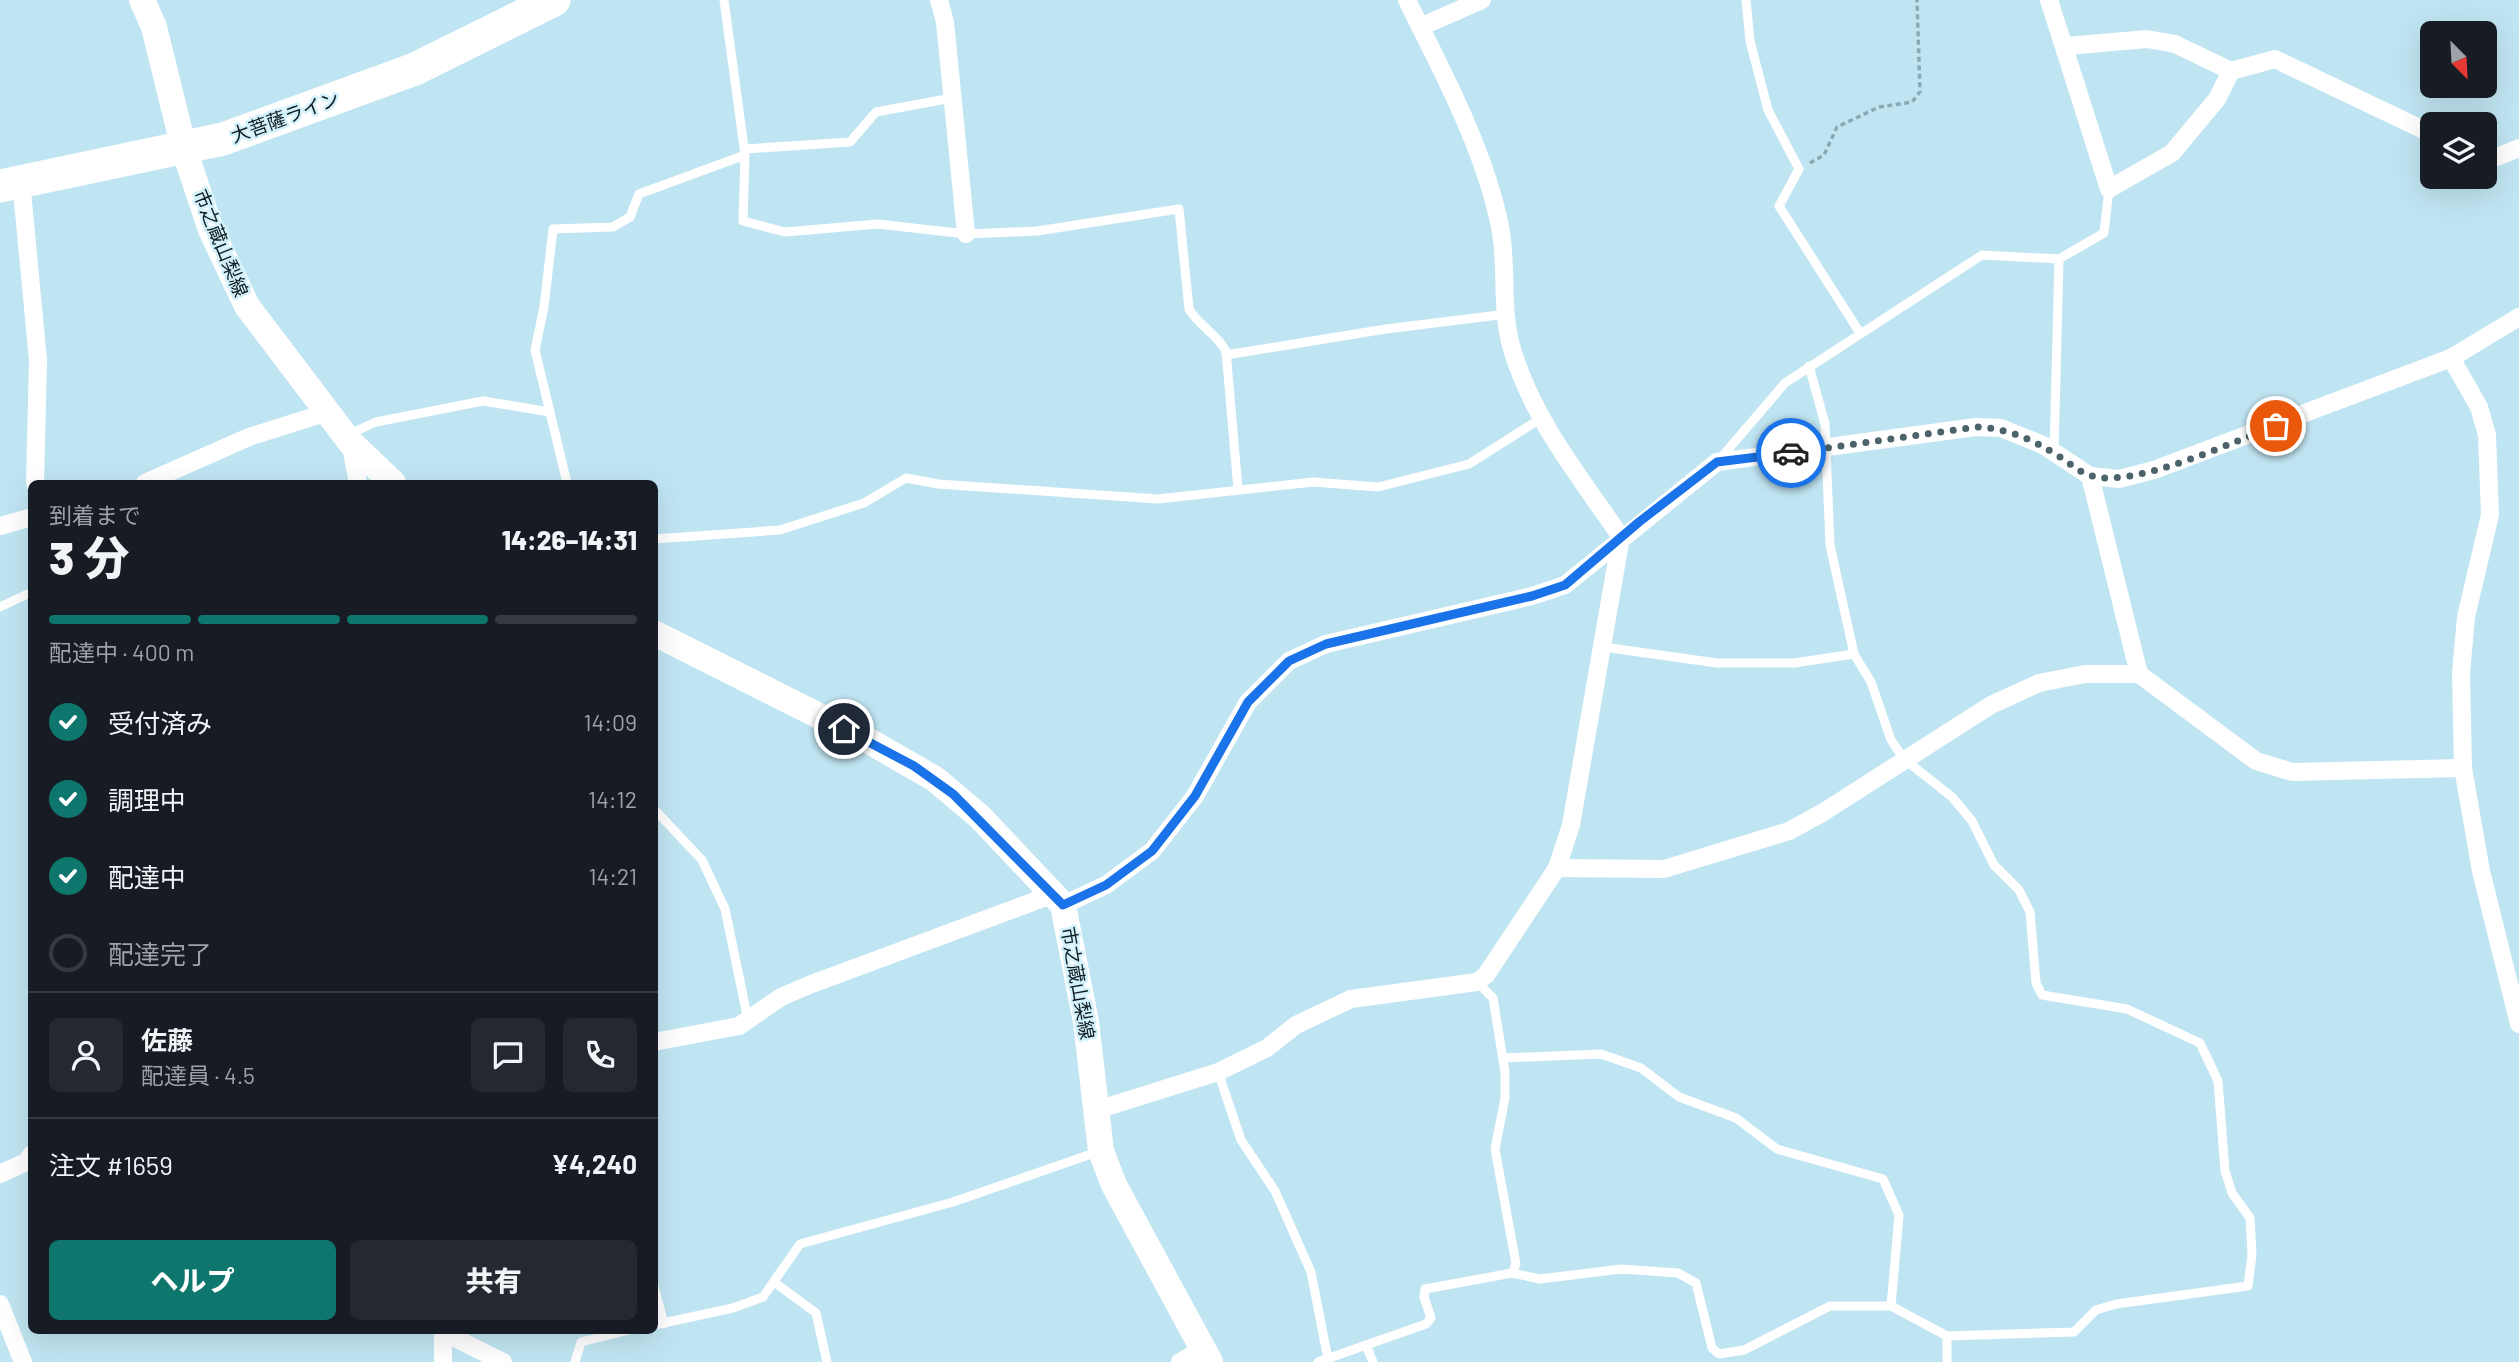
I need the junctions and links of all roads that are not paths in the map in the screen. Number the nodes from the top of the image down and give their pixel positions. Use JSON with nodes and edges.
{"nodes":[{"id":1,"x":142,"y":0,"type":"edge"},
{"id":2,"x":554,"y":0,"type":"edge"},
{"id":3,"x":723,"y":0,"type":"edge"},
{"id":4,"x":939,"y":0,"type":"edge"},
{"id":5,"x":1407,"y":0,"type":"edge"},
{"id":6,"x":1482,"y":0,"type":"edge"},
{"id":7,"x":1746,"y":0,"type":"edge"},
{"id":8,"x":2049,"y":0,"type":"edge"},
{"id":9,"x":1420,"y":27,"type":"junction"},
{"id":10,"x":2067,"y":46,"type":"junction"},
{"id":11,"x":2231,"y":71,"type":"junction"},
{"id":12,"x":952,"y":98,"type":"junction"},
{"id":13,"x":2420,"y":128,"type":"edge"},
{"id":14,"x":2519,"y":148,"type":"edge"},
{"id":15,"x":184,"y":149,"type":"junction"},
{"id":16,"x":745,"y":152,"type":"junction"},
{"id":17,"x":2497,"y":157,"type":"edge"},
{"id":18,"x":11,"y":183,"type":"edge"},
{"id":19,"x":2109,"y":189,"type":"junction"},
{"id":20,"x":966,"y":234,"type":"junction"},
{"id":21,"x":2059,"y":259,"type":"junction"},
{"id":22,"x":1507,"y":314,"type":"junction"},
{"id":23,"x":2519,"y":317,"type":"edge"},
{"id":24,"x":1860,"y":333,"type":"junction"},
{"id":25,"x":1226,"y":355,"type":"junction"},
{"id":26,"x":2451,"y":358,"type":"junction"},
{"id":27,"x":1809,"y":366,"type":"junction"},
{"id":28,"x":328,"y":412,"type":"junction"},
{"id":29,"x":550,"y":412,"type":"junction"},
{"id":30,"x":1540,"y":419,"type":"junction"},
{"id":31,"x":348,"y":439,"type":"junction"},
{"id":32,"x":1829,"y":449,"type":"junction"},
{"id":33,"x":2054,"y":453,"type":"junction"},
{"id":34,"x":1717,"y":462,"type":"junction"},
{"id":35,"x":2090,"y":476,"type":"junction"},
{"id":36,"x":35,"y":480,"type":"edge"},
{"id":37,"x":152,"y":480,"type":"edge"},
{"id":38,"x":357,"y":480,"type":"edge"},
{"id":39,"x":390,"y":480,"type":"edge"},
{"id":40,"x":566,"y":480,"type":"edge"},
{"id":41,"x":1238,"y":489,"type":"junction"},
{"id":42,"x":28,"y":518,"type":"edge"},
{"id":43,"x":0,"y":526,"type":"edge"},
{"id":44,"x":1621,"y":537,"type":"junction"},
{"id":45,"x":658,"y":539,"type":"edge"},
{"id":46,"x":28,"y":594,"type":"edge"},
{"id":47,"x":0,"y":607,"type":"edge"},
{"id":48,"x":658,"y":635,"type":"edge"},
{"id":49,"x":1603,"y":647,"type":"junction"},
{"id":50,"x":1854,"y":654,"type":"junction"},
{"id":51,"x":2139,"y":674,"type":"junction"},
{"id":52,"x":1904,"y":759,"type":"junction"},
{"id":53,"x":2463,"y":768,"type":"junction"},
{"id":54,"x":658,"y":813,"type":"edge"},
{"id":55,"x":1557,"y":868,"type":"junction"},
{"id":56,"x":1059,"y":900,"type":"junction"},
{"id":57,"x":1477,"y":982,"type":"junction"},
{"id":58,"x":748,"y":1020,"type":"junction"},
{"id":59,"x":2519,"y":1024,"type":"edge"},
{"id":60,"x":658,"y":1041,"type":"edge"},
{"id":61,"x":1503,"y":1058,"type":"junction"},
{"id":62,"x":1218,"y":1072,"type":"junction"},
{"id":63,"x":1097,"y":1110,"type":"junction"},
{"id":64,"x":1101,"y":1151,"type":"junction"},
{"id":65,"x":28,"y":1162,"type":"edge"},
{"id":66,"x":0,"y":1174,"type":"edge"},
{"id":67,"x":1512,"y":1273,"type":"junction"},
{"id":68,"x":774,"y":1282,"type":"junction"},
{"id":69,"x":0,"y":1304,"type":"edge"},
{"id":70,"x":1891,"y":1306,"type":"junction"},
{"id":71,"x":659,"y":1325,"type":"edge"},
{"id":72,"x":441,"y":1334,"type":"edge"},
{"id":73,"x":448,"y":1334,"type":"edge"},
{"id":74,"x":613,"y":1334,"type":"edge"},
{"id":75,"x":1947,"y":1336,"type":"junction"},
{"id":76,"x":1366,"y":1345,"type":"junction"},
{"id":77,"x":1207,"y":1355,"type":"edge"},
{"id":78,"x":1323,"y":1360,"type":"edge"},
{"id":79,"x":23,"y":1362,"type":"edge"},
{"id":80,"x":443,"y":1362,"type":"edge"},
{"id":81,"x":503,"y":1362,"type":"edge"},
{"id":82,"x":575,"y":1362,"type":"edge"},
{"id":83,"x":827,"y":1362,"type":"edge"},
{"id":84,"x":1180,"y":1362,"type":"edge"},
{"id":85,"x":1373,"y":1362,"type":"edge"},
{"id":86,"x":1947,"y":1362,"type":"edge"}],
"edges":[{"from":1,"to":15,"type":"main road","name":"市之蔵山梨線"},
{"from":2,"to":15,"type":"highway","name":"大菩薩ライン"},
{"from":3,"to":16,"type":"lane"},
{"from":4,"to":12,"type":"street"},
{"from":5,"to":9,"type":"street"},
{"from":6,"to":9,"type":"street"},
{"from":7,"to":24,"type":"lane"},
{"from":8,"to":10,"type":"street"},
{"from":9,"to":22,"type":"street"},
{"from":10,"to":11,"type":"street"},
{"from":10,"to":19,"type":"street"},
{"from":11,"to":13,"type":"street"},
{"from":11,"to":19,"type":"street"},
{"from":12,"to":16,"type":"lane"},
{"from":12,"to":20,"type":"street"},
{"from":14,"to":17,"type":"street"},
{"from":15,"to":18,"type":"highway","name":"大菩薩ライン"},
{"from":15,"to":28,"type":"main road","name":"市之蔵山梨線"},
{"from":16,"to":20,"type":"lane"},
{"from":16,"to":29,"type":"lane"},
{"from":18,"to":36,"type":"street"},
{"from":19,"to":21,"type":"lane"},
{"from":20,"to":25,"type":"lane"},
{"from":21,"to":24,"type":"lane"},
{"from":21,"to":33,"type":"lane"},
{"from":22,"to":25,"type":"lane"},
{"from":22,"to":30,"type":"street"},
{"from":23,"to":26,"type":"street"},
{"from":24,"to":27,"type":"lane"},
{"from":25,"to":41,"type":"lane"},
{"from":26,"to":35,"type":"street"},
{"from":26,"to":53,"type":"street"},
{"from":27,"to":32,"type":"lane"},
{"from":27,"to":34,"type":"lane"},
{"from":28,"to":31,"type":"main road","name":"市之蔵山梨線"},
{"from":28,"to":37,"type":"street"},
{"from":29,"to":31,"type":"lane"},
{"from":29,"to":40,"type":"lane"},
{"from":30,"to":41,"type":"lane"},
{"from":30,"to":44,"type":"street"},
{"from":31,"to":38,"type":"street"},
{"from":31,"to":39,"type":"main road","name":"市之蔵山梨線"},
{"from":32,"to":33,"type":"street"},
{"from":32,"to":34,"type":"street"},
{"from":32,"to":50,"type":"lane"},
{"from":33,"to":35,"type":"street"},
{"from":34,"to":44,"type":"street"},
{"from":35,"to":51,"type":"street"},
{"from":41,"to":45,"type":"lane"},
{"from":42,"to":43,"type":"street"},
{"from":44,"to":49,"type":"street"},
{"from":44,"to":56,"type":"street"},
{"from":46,"to":47,"type":"lane"},
{"from":48,"to":56,"type":"main road"},
{"from":49,"to":50,"type":"lane"},
{"from":49,"to":55,"type":"street"},
{"from":50,"to":52,"type":"lane"},
{"from":51,"to":52,"type":"street"},
{"from":51,"to":53,"type":"street"},
{"from":52,"to":55,"type":"street"},
{"from":52,"to":75,"type":"lane"},
{"from":53,"to":59,"type":"street"},
{"from":54,"to":58,"type":"lane"},
{"from":55,"to":57,"type":"street"},
{"from":56,"to":58,"type":"street"},
{"from":56,"to":63,"type":"main road","name":"市之蔵山梨線"},
{"from":57,"to":61,"type":"lane"},
{"from":57,"to":62,"type":"street"},
{"from":58,"to":60,"type":"street"},
{"from":61,"to":67,"type":"lane"},
{"from":61,"to":70,"type":"lane"},
{"from":62,"to":63,"type":"street"},
{"from":62,"to":78,"type":"lane"},
{"from":63,"to":64,"type":"main road","name":"市之蔵山梨線"},
{"from":64,"to":68,"type":"lane"},
{"from":64,"to":77,"type":"main road","name":"市之蔵山梨線"},
{"from":65,"to":66,"type":"street"},
{"from":67,"to":70,"type":"lane"},
{"from":67,"to":76,"type":"lane"},
{"from":68,"to":71,"type":"lane"},
{"from":68,"to":83,"type":"lane"},
{"from":69,"to":79,"type":"street"},
{"from":70,"to":75,"type":"lane"},
{"from":72,"to":80,"type":"street"},
{"from":73,"to":81,"type":"street"},
{"from":74,"to":82,"type":"lane"},
{"from":75,"to":86,"type":"lane"},
{"from":76,"to":78,"type":"lane"},
{"from":76,"to":85,"type":"lane"},
{"from":77,"to":84,"type":"street"}]}
